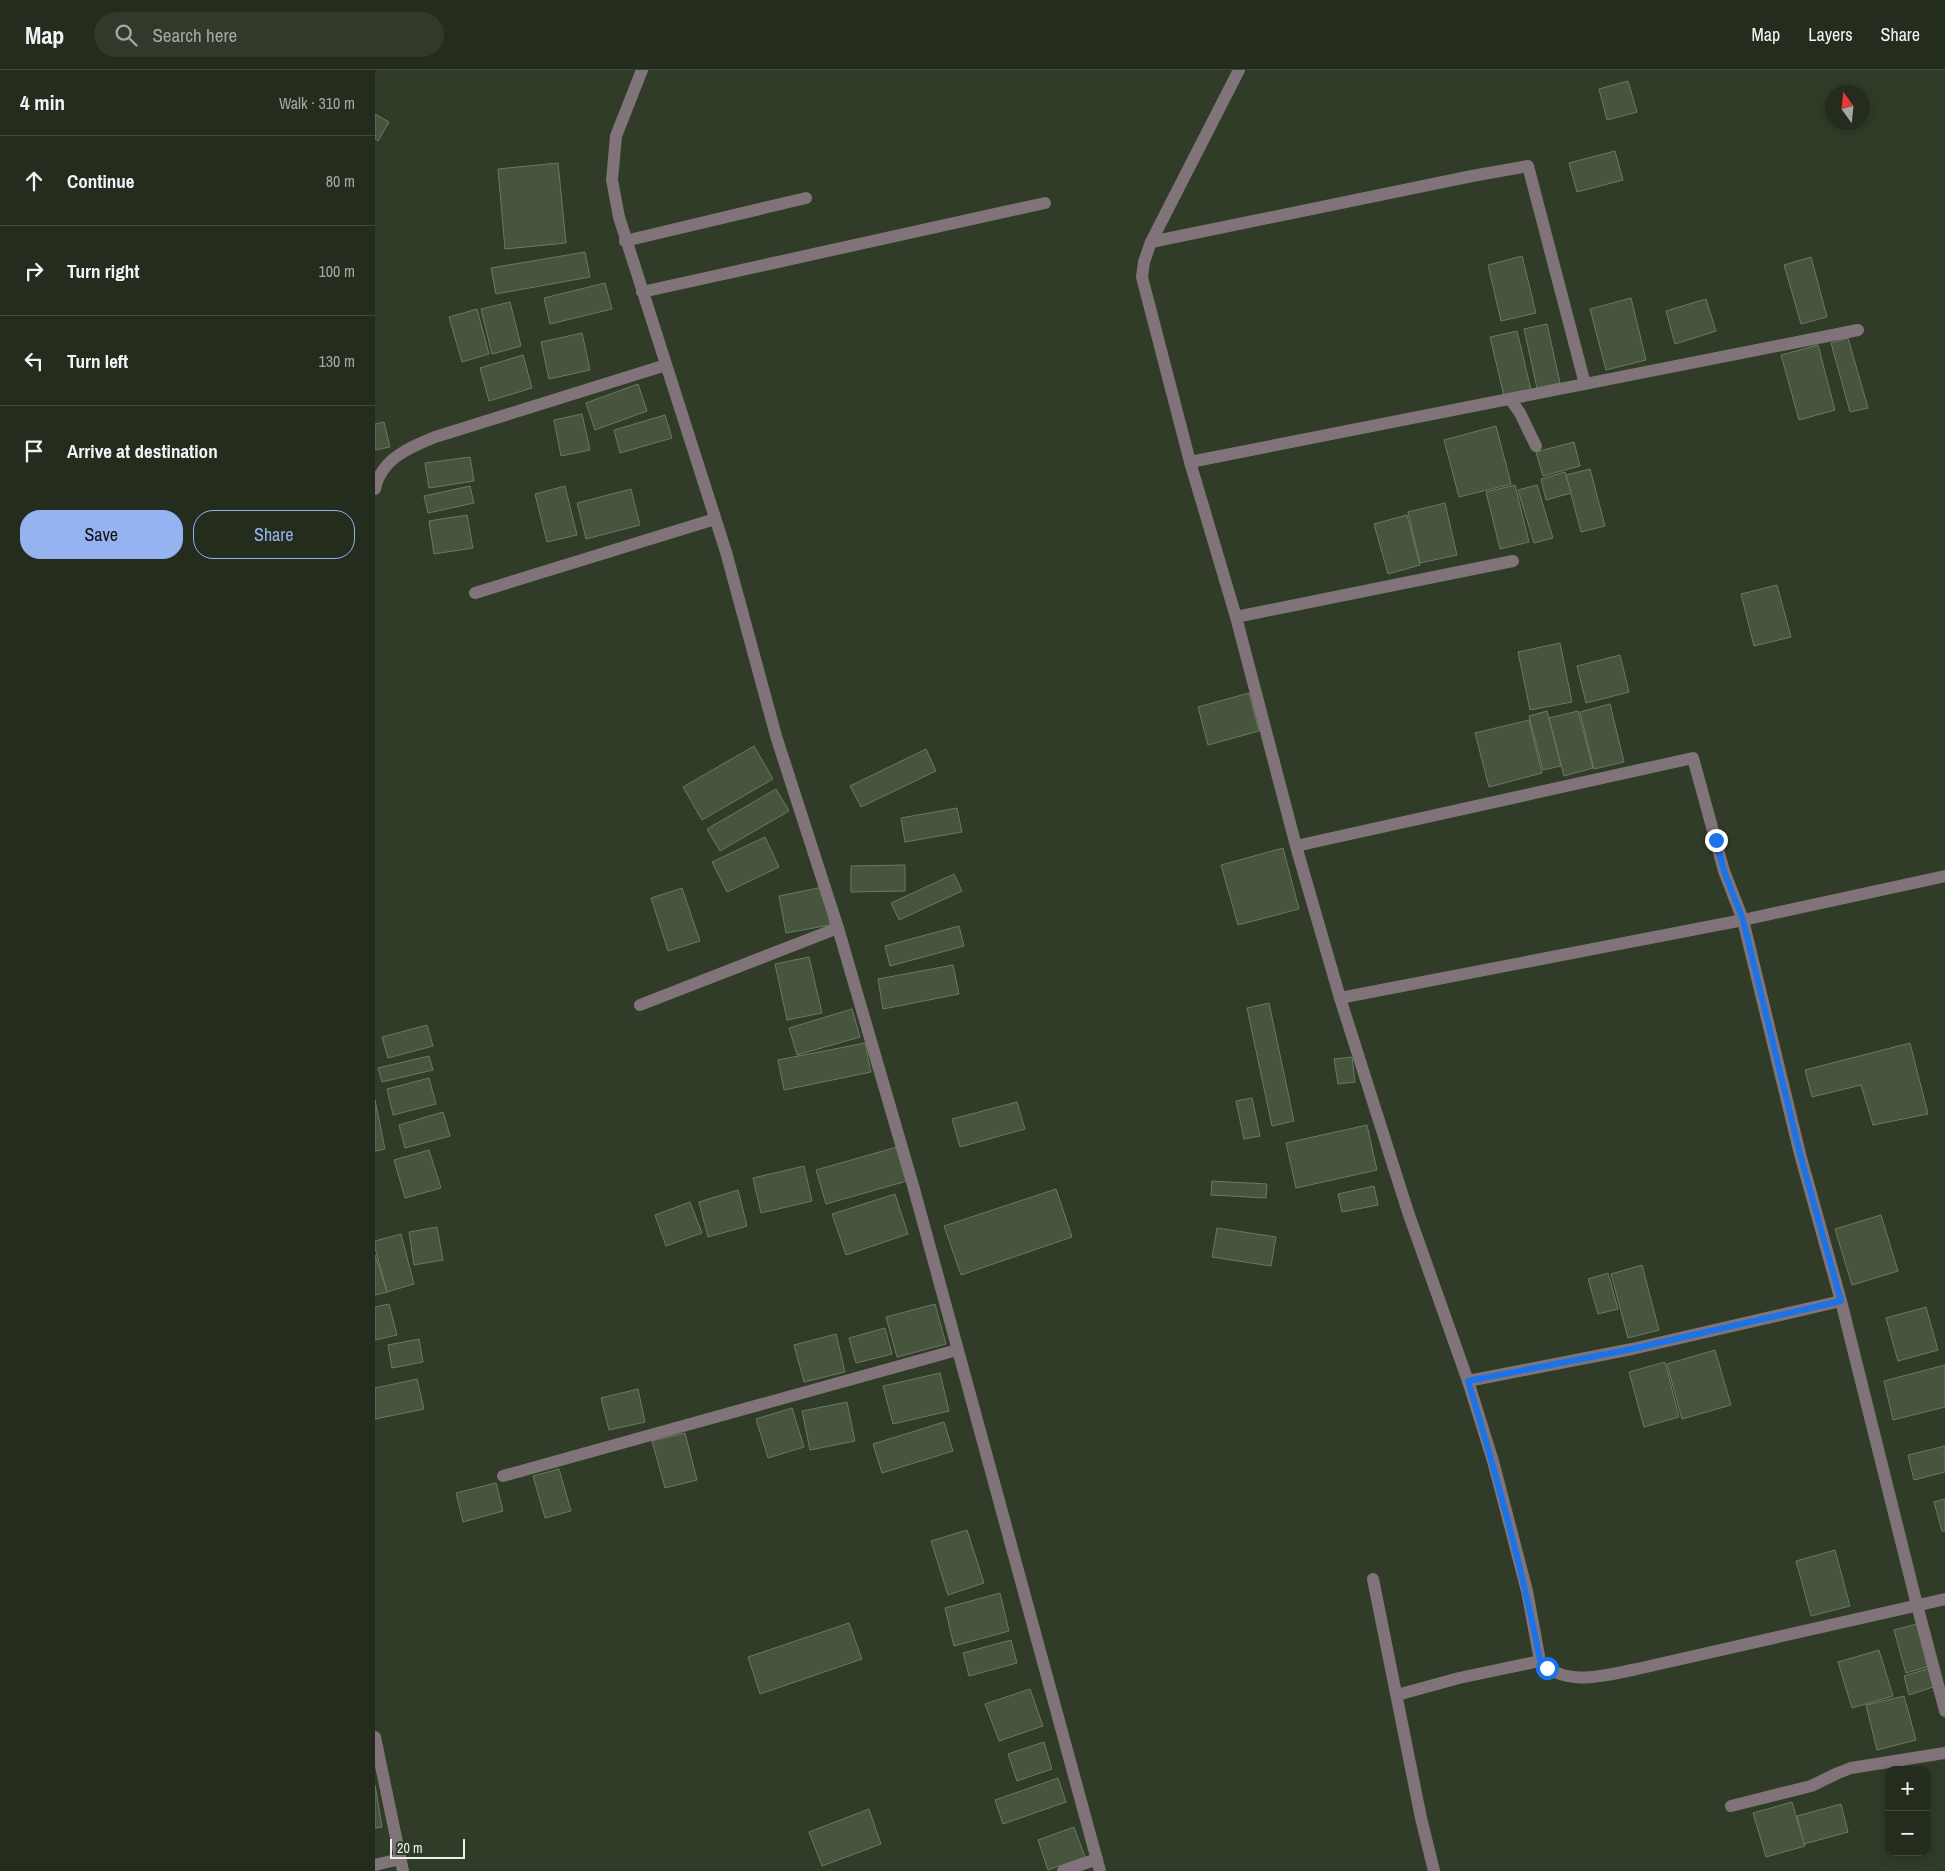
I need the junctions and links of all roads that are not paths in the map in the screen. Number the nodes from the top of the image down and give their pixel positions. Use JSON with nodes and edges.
{"nodes":[{"id":1,"x":642,"y":70,"type":"edge"},
{"id":2,"x":1239,"y":70,"type":"edge"},
{"id":3,"x":806,"y":198,"type":"dead end"},
{"id":4,"x":1045,"y":203,"type":"dead end"},
{"id":5,"x":625,"y":241,"type":"junction"},
{"id":6,"x":1151,"y":242,"type":"junction"},
{"id":7,"x":642,"y":292,"type":"junction"},
{"id":8,"x":1858,"y":330,"type":"dead end"},
{"id":9,"x":665,"y":365,"type":"junction"},
{"id":10,"x":1585,"y":384,"type":"junction"},
{"id":11,"x":1510,"y":399,"type":"junction"},
{"id":12,"x":1536,"y":446,"type":"dead end"},
{"id":13,"x":1190,"y":462,"type":"junction"},
{"id":14,"x":375,"y":480,"type":"edge"},
{"id":15,"x":375,"y":489,"type":"edge"},
{"id":16,"x":715,"y":519,"type":"junction"},
{"id":17,"x":1513,"y":560,"type":"dead end"},
{"id":18,"x":475,"y":593,"type":"dead end"},
{"id":19,"x":1236,"y":617,"type":"junction"},
{"id":20,"x":1296,"y":846,"type":"junction"},
{"id":21,"x":1945,"y":876,"type":"edge"},
{"id":22,"x":1743,"y":920,"type":"junction"},
{"id":23,"x":838,"y":928,"type":"junction"},
{"id":24,"x":1340,"y":998,"type":"junction"},
{"id":25,"x":640,"y":1004,"type":"dead end"},
{"id":26,"x":1841,"y":1301,"type":"junction"},
{"id":27,"x":957,"y":1350,"type":"junction"},
{"id":28,"x":1468,"y":1381,"type":"junction"},
{"id":29,"x":503,"y":1476,"type":"dead end"},
{"id":30,"x":1373,"y":1579,"type":"dead end"},
{"id":31,"x":1945,"y":1599,"type":"edge"},
{"id":32,"x":1917,"y":1605,"type":"junction"},
{"id":33,"x":1540,"y":1660,"type":"junction"},
{"id":34,"x":1943,"y":1690,"type":"edge"},
{"id":35,"x":1397,"y":1695,"type":"junction"},
{"id":36,"x":1945,"y":1710,"type":"edge"},
{"id":37,"x":375,"y":1737,"type":"edge"},
{"id":38,"x":1945,"y":1753,"type":"edge"},
{"id":39,"x":1731,"y":1806,"type":"dead end"},
{"id":40,"x":375,"y":1865,"type":"edge"},
{"id":41,"x":402,"y":1865,"type":"edge"},
{"id":42,"x":1098,"y":1865,"type":"edge"},
{"id":43,"x":1063,"y":1871,"type":"edge"},
{"id":44,"x":1434,"y":1871,"type":"edge"}],
"edges":[{"from":1,"to":5,"type":"street"},
{"from":2,"to":6,"type":"street"},
{"from":3,"to":5,"type":"street"},
{"from":4,"to":7,"type":"street"},
{"from":5,"to":7,"type":"street"},
{"from":6,"to":10,"type":"street"},
{"from":6,"to":13,"type":"street"},
{"from":7,"to":9,"type":"street"},
{"from":8,"to":10,"type":"street"},
{"from":9,"to":14,"type":"street"},
{"from":9,"to":15,"type":"street"},
{"from":9,"to":16,"type":"street"},
{"from":10,"to":11,"type":"street"},
{"from":11,"to":12,"type":"street"},
{"from":11,"to":13,"type":"street"},
{"from":13,"to":19,"type":"street"},
{"from":16,"to":18,"type":"street"},
{"from":16,"to":23,"type":"street"},
{"from":17,"to":19,"type":"street"},
{"from":19,"to":20,"type":"street"},
{"from":20,"to":22,"type":"street"},
{"from":20,"to":24,"type":"street"},
{"from":21,"to":22,"type":"street"},
{"from":22,"to":24,"type":"street"},
{"from":22,"to":26,"type":"street"},
{"from":23,"to":25,"type":"street"},
{"from":23,"to":27,"type":"street"},
{"from":24,"to":28,"type":"street"},
{"from":26,"to":28,"type":"street"},
{"from":26,"to":32,"type":"street"},
{"from":27,"to":29,"type":"street"},
{"from":27,"to":42,"type":"street"},
{"from":28,"to":33,"type":"street"},
{"from":30,"to":35,"type":"street"},
{"from":31,"to":32,"type":"street"},
{"from":32,"to":33,"type":"street"},
{"from":32,"to":34,"type":"street"},
{"from":33,"to":35,"type":"street"},
{"from":34,"to":36,"type":"street"},
{"from":35,"to":44,"type":"street"},
{"from":37,"to":41,"type":"street"},
{"from":38,"to":39,"type":"street"},
{"from":40,"to":41,"type":"street"},
{"from":42,"to":43,"type":"street"}]}
